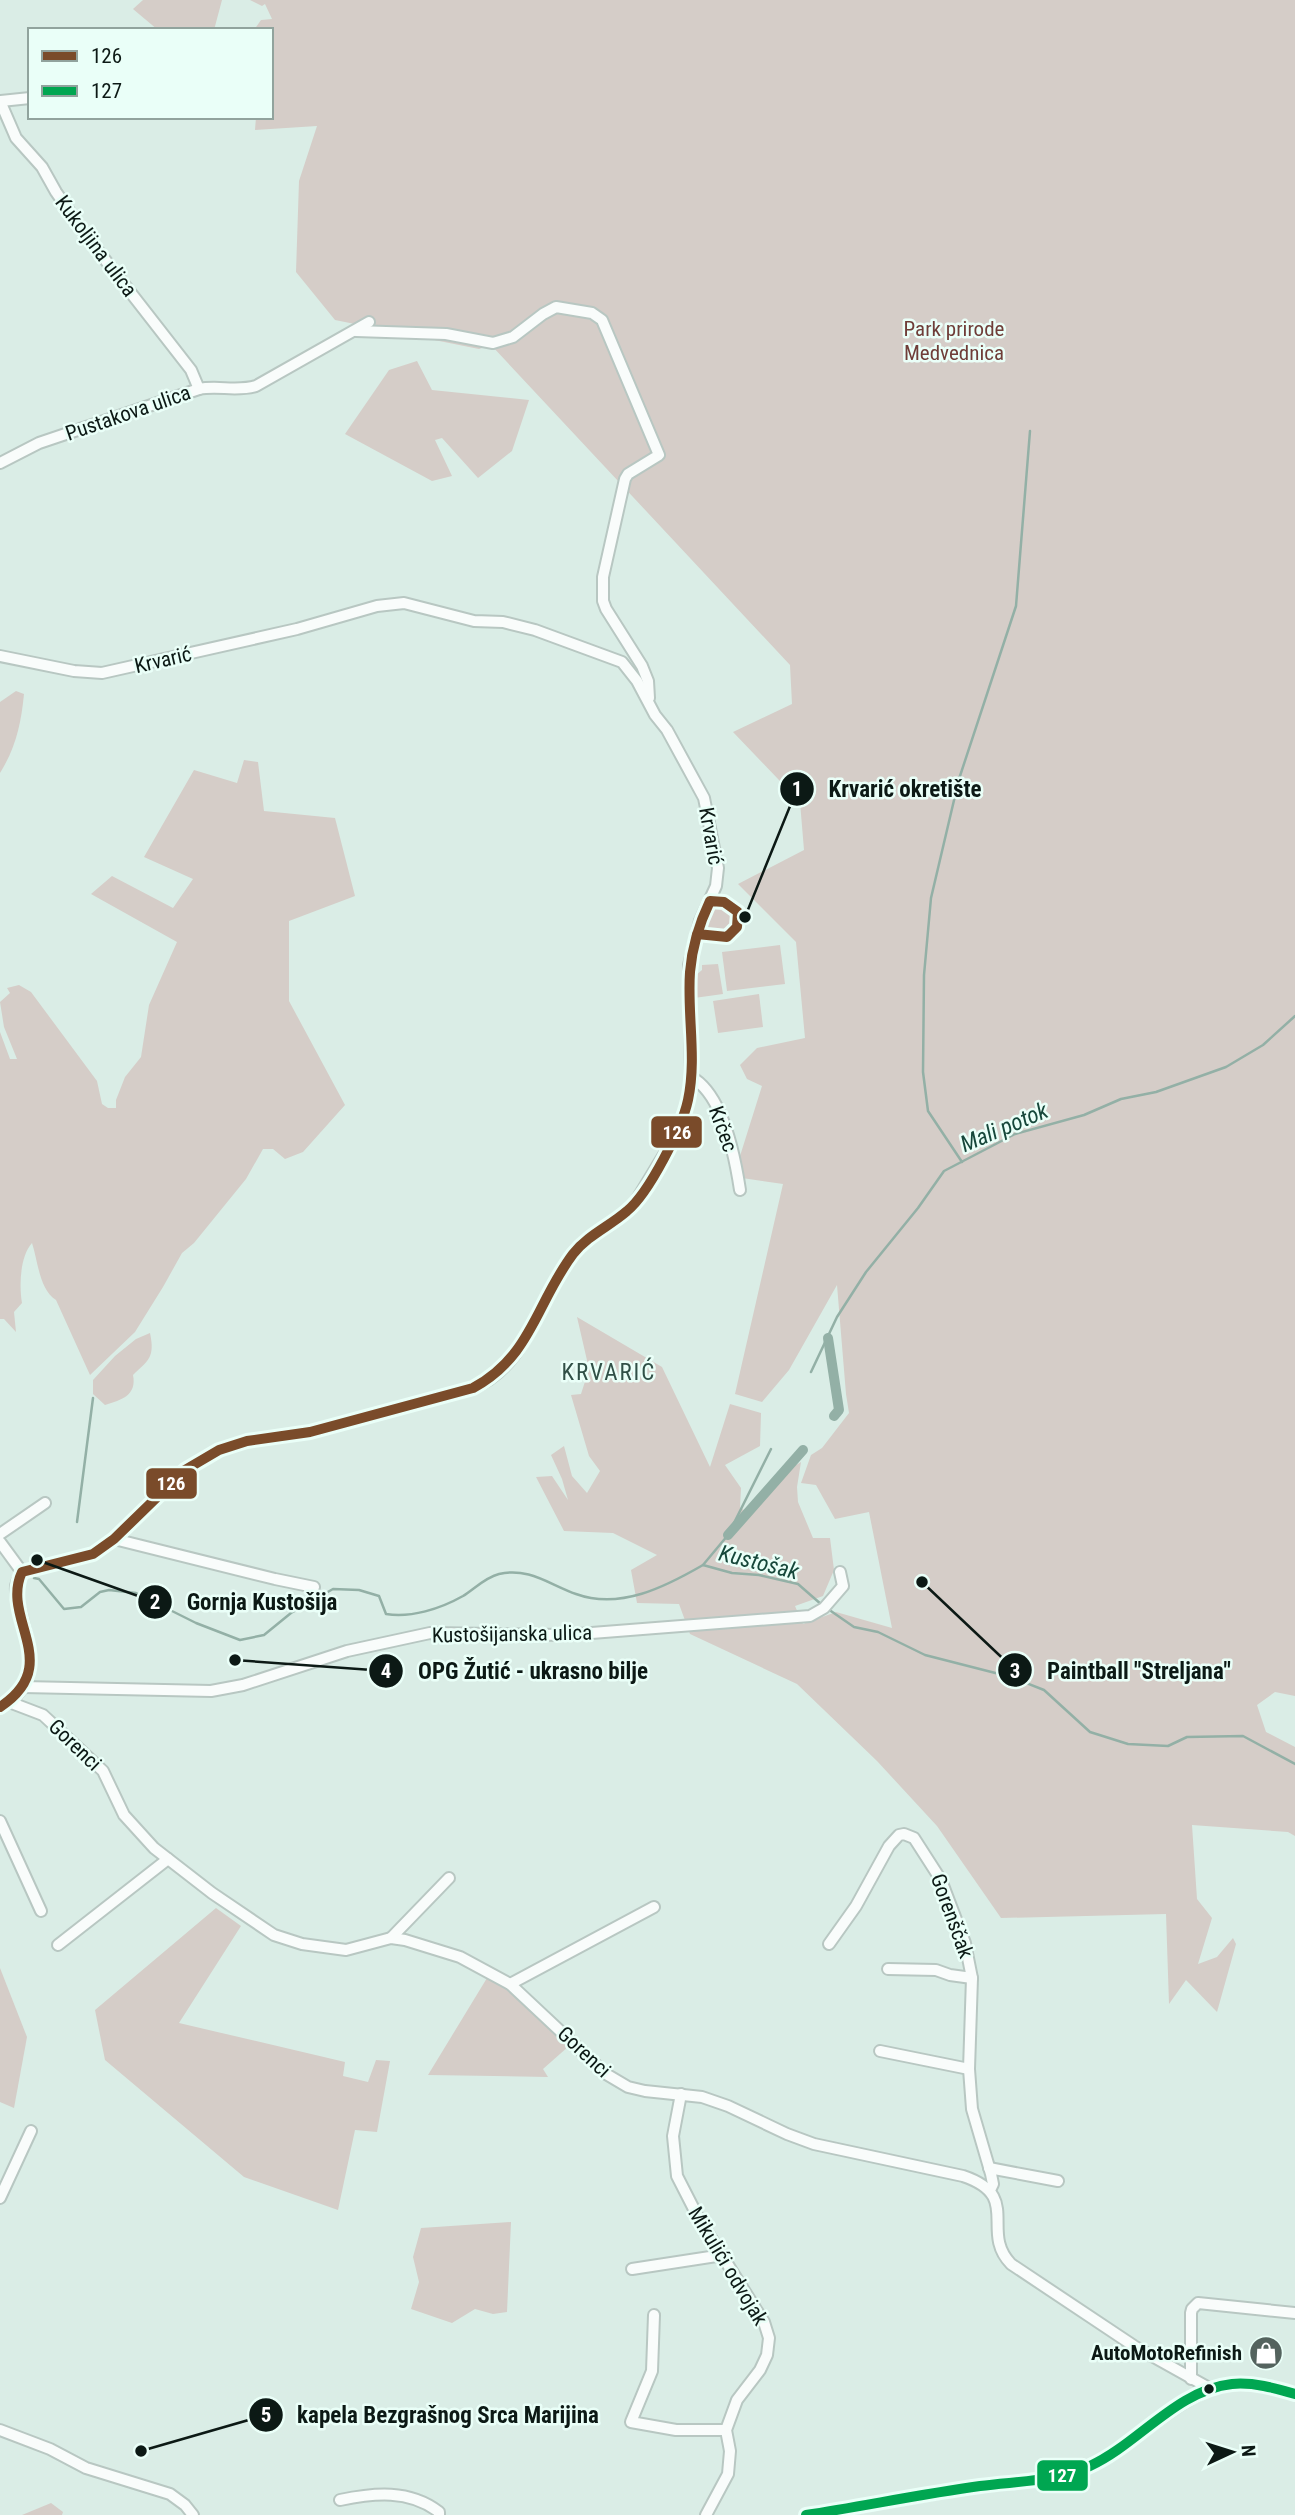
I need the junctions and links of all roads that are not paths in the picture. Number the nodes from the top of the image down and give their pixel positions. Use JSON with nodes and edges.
{"nodes":[{"id":1,"x":28,"y":98,"type":"edge"},
{"id":2,"x":1,"y":101,"type":"edge"},
{"id":3,"x":369,"y":322,"type":"dead end"},
{"id":4,"x":356,"y":331,"type":"junction"},
{"id":5,"x":199,"y":388,"type":"junction"},
{"id":6,"x":0,"y":463,"type":"edge"},
{"id":7,"x":0,"y":656,"type":"edge"},
{"id":8,"x":649,"y":700,"type":"junction"},
{"id":9,"x":691,"y":1077,"type":"junction"},
{"id":10,"x":740,"y":1189,"type":"dead end"},
{"id":11,"x":45,"y":1503,"type":"dead end"},
{"id":12,"x":0,"y":1534,"type":"edge"},
{"id":13,"x":114,"y":1539,"type":"junction"},
{"id":14,"x":0,"y":1542,"type":"edge"},
{"id":15,"x":22,"y":1572,"type":"junction"},
{"id":16,"x":841,"y":1572,"type":"dead end"},
{"id":17,"x":314,"y":1587,"type":"dead end"},
{"id":18,"x":23,"y":1687,"type":"junction"},
{"id":19,"x":4,"y":1705,"type":"edge"},
{"id":20,"x":0,"y":1821,"type":"edge"},
{"id":21,"x":168,"y":1859,"type":"junction"},
{"id":22,"x":449,"y":1878,"type":"dead end"},
{"id":23,"x":654,"y":1908,"type":"dead end"},
{"id":24,"x":41,"y":1911,"type":"dead end"},
{"id":25,"x":391,"y":1938,"type":"junction"},
{"id":26,"x":829,"y":1944,"type":"dead end"},
{"id":27,"x":58,"y":1945,"type":"dead end"},
{"id":28,"x":888,"y":1969,"type":"dead end"},
{"id":29,"x":972,"y":1978,"type":"junction"},
{"id":30,"x":510,"y":1984,"type":"junction"},
{"id":31,"x":880,"y":2051,"type":"dead end"},
{"id":32,"x":969,"y":2069,"type":"junction"},
{"id":33,"x":681,"y":2094,"type":"junction"},
{"id":34,"x":31,"y":2131,"type":"dead end"},
{"id":35,"x":989,"y":2168,"type":"junction"},
{"id":36,"x":1058,"y":2181,"type":"dead end"},
{"id":37,"x":990,"y":2190,"type":"junction"},
{"id":38,"x":0,"y":2198,"type":"edge"},
{"id":39,"x":723,"y":2255,"type":"junction"},
{"id":40,"x":632,"y":2269,"type":"dead end"},
{"id":41,"x":1295,"y":2313,"type":"edge"},
{"id":42,"x":654,"y":2315,"type":"dead end"},
{"id":43,"x":1191,"y":2379,"type":"junction"},
{"id":44,"x":1211,"y":2389,"type":"junction"},
{"id":45,"x":1295,"y":2393,"type":"edge"},
{"id":46,"x":0,"y":2430,"type":"edge"},
{"id":47,"x":726,"y":2430,"type":"junction"},
{"id":48,"x":340,"y":2500,"type":"dead end"},
{"id":49,"x":193,"y":2515,"type":"edge"},
{"id":50,"x":439,"y":2515,"type":"edge"},
{"id":51,"x":706,"y":2515,"type":"edge"},
{"id":52,"x":806,"y":2515,"type":"edge"}],
"edges":[{"from":1,"to":2,"type":"street"},
{"from":2,"to":5,"type":"street","name":"Kukoljina ulica"},
{"from":3,"to":4,"type":"street","name":"Pustakova ulica"},
{"from":4,"to":5,"type":"street","name":"Pustakova ulica"},
{"from":4,"to":8,"type":"street"},
{"from":5,"to":6,"type":"street","name":"Pustakova ulica"},
{"from":7,"to":8,"type":"street","name":"Krvarić"},
{"from":8,"to":9,"type":"street","name":"Krvarić"},
{"from":9,"to":10,"type":"street","name":"Krčec"},
{"from":9,"to":13,"type":"street","name":"Krvarić"},
{"from":11,"to":12,"type":"street"},
{"from":13,"to":15,"type":"street","name":"Krvarić"},
{"from":13,"to":17,"type":"street"},
{"from":14,"to":15,"type":"street"},
{"from":15,"to":18,"type":"street"},
{"from":16,"to":18,"type":"street","name":"Kustošijanska ulica"},
{"from":18,"to":19,"type":"street"},
{"from":19,"to":21,"type":"street","name":"Gorenci"},
{"from":20,"to":24,"type":"street"},
{"from":21,"to":25,"type":"street","name":"Gorenci"},
{"from":21,"to":27,"type":"street"},
{"from":22,"to":25,"type":"street"},
{"from":23,"to":30,"type":"street"},
{"from":25,"to":30,"type":"street","name":"Gorenci"},
{"from":26,"to":29,"type":"street","name":"Gorenščak"},
{"from":28,"to":29,"type":"street","name":"Gorenščak"},
{"from":29,"to":32,"type":"street","name":"Gorenščak"},
{"from":30,"to":33,"type":"street","name":"Gorenci"},
{"from":31,"to":32,"type":"street"},
{"from":32,"to":35,"type":"street","name":"Gorenščak"},
{"from":33,"to":37,"type":"street","name":"Gorenci"},
{"from":33,"to":39,"type":"street","name":"Mikulići odvojak"},
{"from":34,"to":38,"type":"street"},
{"from":35,"to":36,"type":"street"},
{"from":35,"to":37,"type":"street","name":"Gorenščak"},
{"from":37,"to":43,"type":"street"},
{"from":39,"to":40,"type":"street"},
{"from":39,"to":47,"type":"street","name":"Mikulići odvojak"},
{"from":41,"to":43,"type":"street"},
{"from":42,"to":47,"type":"street"},
{"from":43,"to":44,"type":"street"},
{"from":44,"to":45,"type":"street"},
{"from":44,"to":52,"type":"street"},
{"from":46,"to":49,"type":"street"},
{"from":47,"to":51,"type":"street","name":"Mikulići odvojak"},
{"from":48,"to":50,"type":"street"}]}
